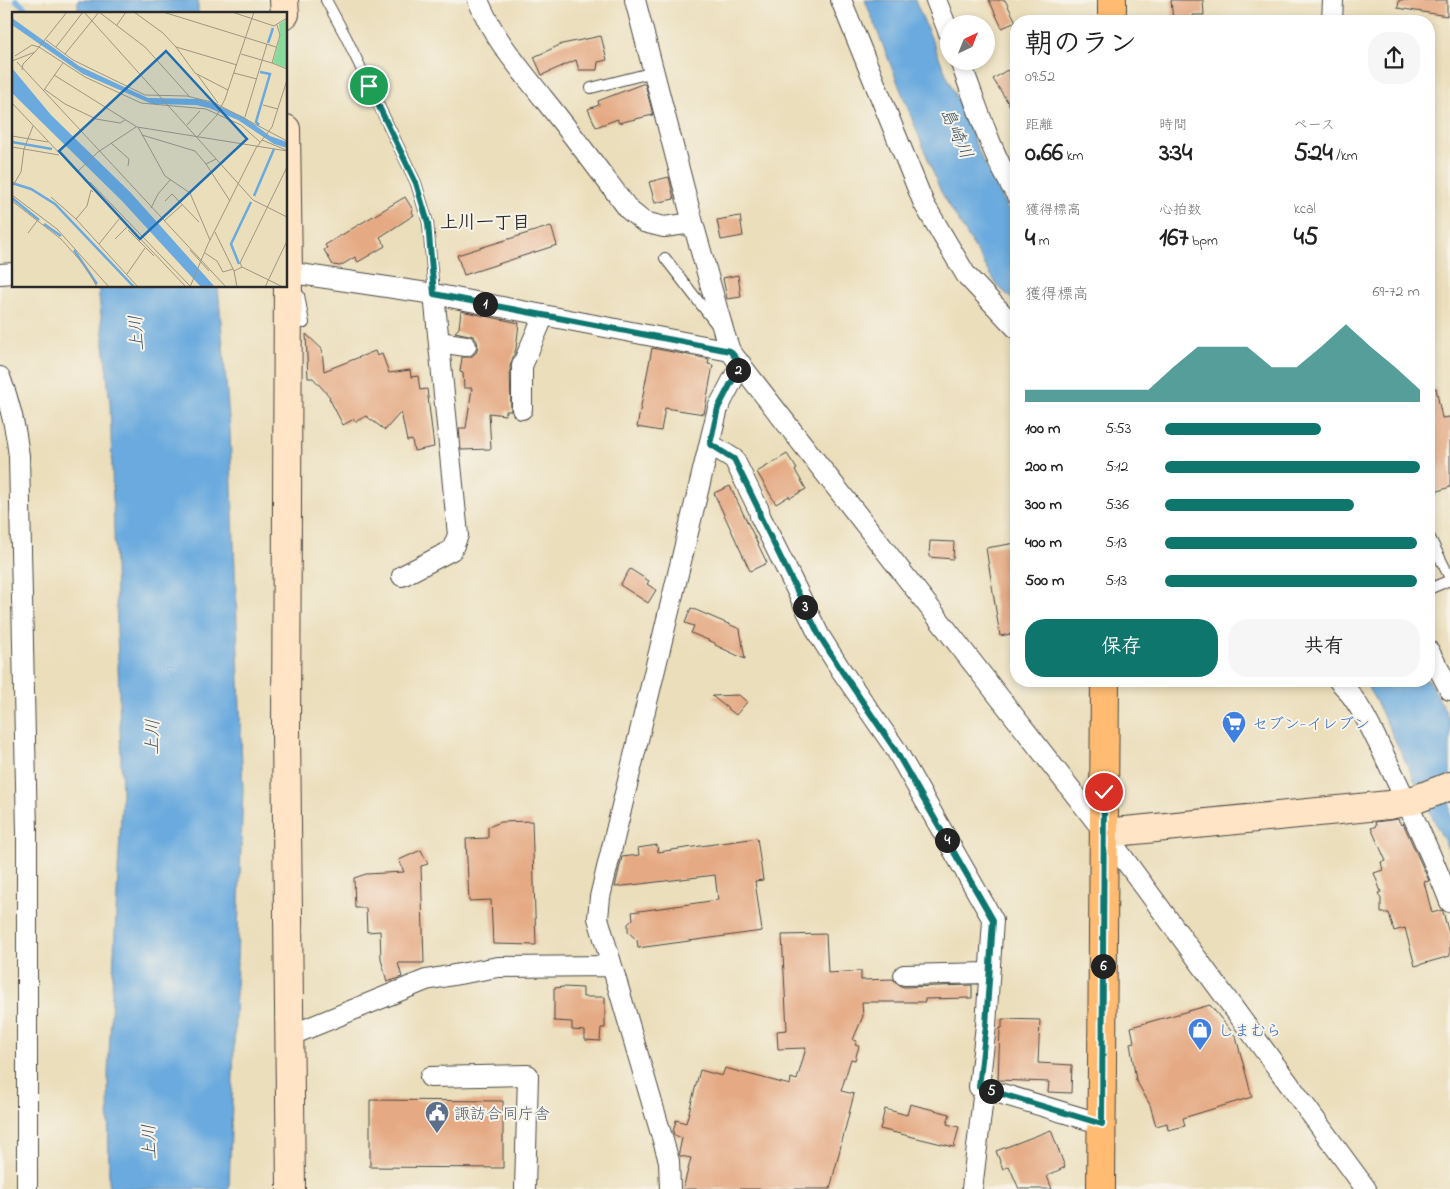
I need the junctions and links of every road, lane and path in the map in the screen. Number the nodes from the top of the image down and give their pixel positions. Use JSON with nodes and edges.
{"nodes":[{"id":1,"x":326,"y":0,"type":"edge"},
{"id":2,"x":478,"y":0,"type":"edge"},
{"id":3,"x":635,"y":0,"type":"edge"},
{"id":4,"x":841,"y":0,"type":"edge"},
{"id":5,"x":936,"y":0,"type":"edge"},
{"id":6,"x":1112,"y":0,"type":"edge"},
{"id":7,"x":1333,"y":0,"type":"edge"},
{"id":8,"x":942,"y":15,"type":"edge"},
{"id":9,"x":1112,"y":15,"type":"edge"},
{"id":10,"x":1332,"y":15,"type":"edge"},
{"id":11,"x":963,"y":70,"type":"edge"},
{"id":12,"x":654,"y":72,"type":"junction"},
{"id":13,"x":591,"y":88,"type":"dead end"},
{"id":14,"x":1010,"y":183,"type":"edge"},
{"id":15,"x":288,"y":200,"type":"edge"},
{"id":16,"x":693,"y":223,"type":"junction"},
{"id":17,"x":664,"y":258,"type":"dead end"},
{"id":18,"x":290,"y":272,"type":"edge"},
{"id":19,"x":434,"y":294,"type":"junction"},
{"id":20,"x":544,"y":315,"type":"junction"},
{"id":21,"x":1010,"y":322,"type":"edge"},
{"id":22,"x":304,"y":323,"type":"dead end"},
{"id":23,"x":439,"y":342,"type":"junction"},
{"id":24,"x":466,"y":346,"type":"dead end"},
{"id":25,"x":732,"y":349,"type":"junction"},
{"id":26,"x":0,"y":377,"type":"edge"},
{"id":27,"x":522,"y":409,"type":"dead end"},
{"id":28,"x":710,"y":444,"type":"junction"},
{"id":29,"x":1435,"y":548,"type":"edge"},
{"id":30,"x":402,"y":576,"type":"dead end"},
{"id":31,"x":1450,"y":579,"type":"edge"},
{"id":32,"x":1435,"y":586,"type":"edge"},
{"id":33,"x":1435,"y":663,"type":"edge"},
{"id":34,"x":1105,"y":687,"type":"edge"},
{"id":35,"x":1345,"y":687,"type":"edge"},
{"id":36,"x":1450,"y":690,"type":"edge"},
{"id":37,"x":1450,"y":786,"type":"edge"},
{"id":38,"x":1410,"y":800,"type":"junction"},
{"id":39,"x":1105,"y":833,"type":"junction"},
{"id":40,"x":1450,"y":902,"type":"edge"},
{"id":41,"x":610,"y":966,"type":"junction"},
{"id":42,"x":988,"y":972,"type":"junction"},
{"id":43,"x":904,"y":975,"type":"dead end"},
{"id":44,"x":289,"y":1036,"type":"junction"},
{"id":45,"x":430,"y":1077,"type":"dead end"},
{"id":46,"x":984,"y":1089,"type":"junction"},
{"id":47,"x":1102,"y":1124,"type":"junction"},
{"id":48,"x":27,"y":1189,"type":"edge"},
{"id":49,"x":291,"y":1189,"type":"edge"},
{"id":50,"x":525,"y":1189,"type":"edge"},
{"id":51,"x":670,"y":1189,"type":"edge"},
{"id":52,"x":972,"y":1189,"type":"edge"},
{"id":53,"x":1101,"y":1189,"type":"edge"},
{"id":54,"x":1366,"y":1189,"type":"edge"}],
"edges":[{"from":1,"to":19,"type":"lane"},
{"from":2,"to":16,"type":"street"},
{"from":3,"to":12,"type":"street"},
{"from":4,"to":21,"type":"street"},
{"from":5,"to":8,"type":"street"},
{"from":6,"to":9,"type":"main road"},
{"from":7,"to":10,"type":"street"},
{"from":11,"to":14,"type":"street"},
{"from":12,"to":13,"type":"lane"},
{"from":12,"to":16,"type":"street"},
{"from":15,"to":18,"type":"street"},
{"from":16,"to":25,"type":"street"},
{"from":17,"to":25,"type":"lane"},
{"from":18,"to":19,"type":"street"},
{"from":18,"to":22,"type":"lane"},
{"from":18,"to":44,"type":"street"},
{"from":19,"to":20,"type":"street"},
{"from":19,"to":23,"type":"street"},
{"from":20,"to":25,"type":"street"},
{"from":20,"to":27,"type":"street"},
{"from":23,"to":24,"type":"street"},
{"from":23,"to":30,"type":"street"},
{"from":25,"to":28,"type":"street"},
{"from":25,"to":39,"type":"street"},
{"from":26,"to":48,"type":"street"},
{"from":28,"to":41,"type":"street"},
{"from":28,"to":42,"type":"street"},
{"from":29,"to":31,"type":"lane"},
{"from":31,"to":32,"type":"lane"},
{"from":33,"to":36,"type":"street"},
{"from":34,"to":39,"type":"main road"},
{"from":35,"to":38,"type":"street"},
{"from":37,"to":38,"type":"street"},
{"from":38,"to":39,"type":"street"},
{"from":38,"to":40,"type":"street"},
{"from":39,"to":47,"type":"main road"},
{"from":39,"to":54,"type":"street"},
{"from":41,"to":44,"type":"street"},
{"from":41,"to":51,"type":"street"},
{"from":42,"to":43,"type":"street"},
{"from":42,"to":46,"type":"street"},
{"from":44,"to":49,"type":"street"},
{"from":45,"to":50,"type":"street"},
{"from":46,"to":47,"type":"street"},
{"from":46,"to":52,"type":"street"},
{"from":47,"to":53,"type":"main road"}]}
